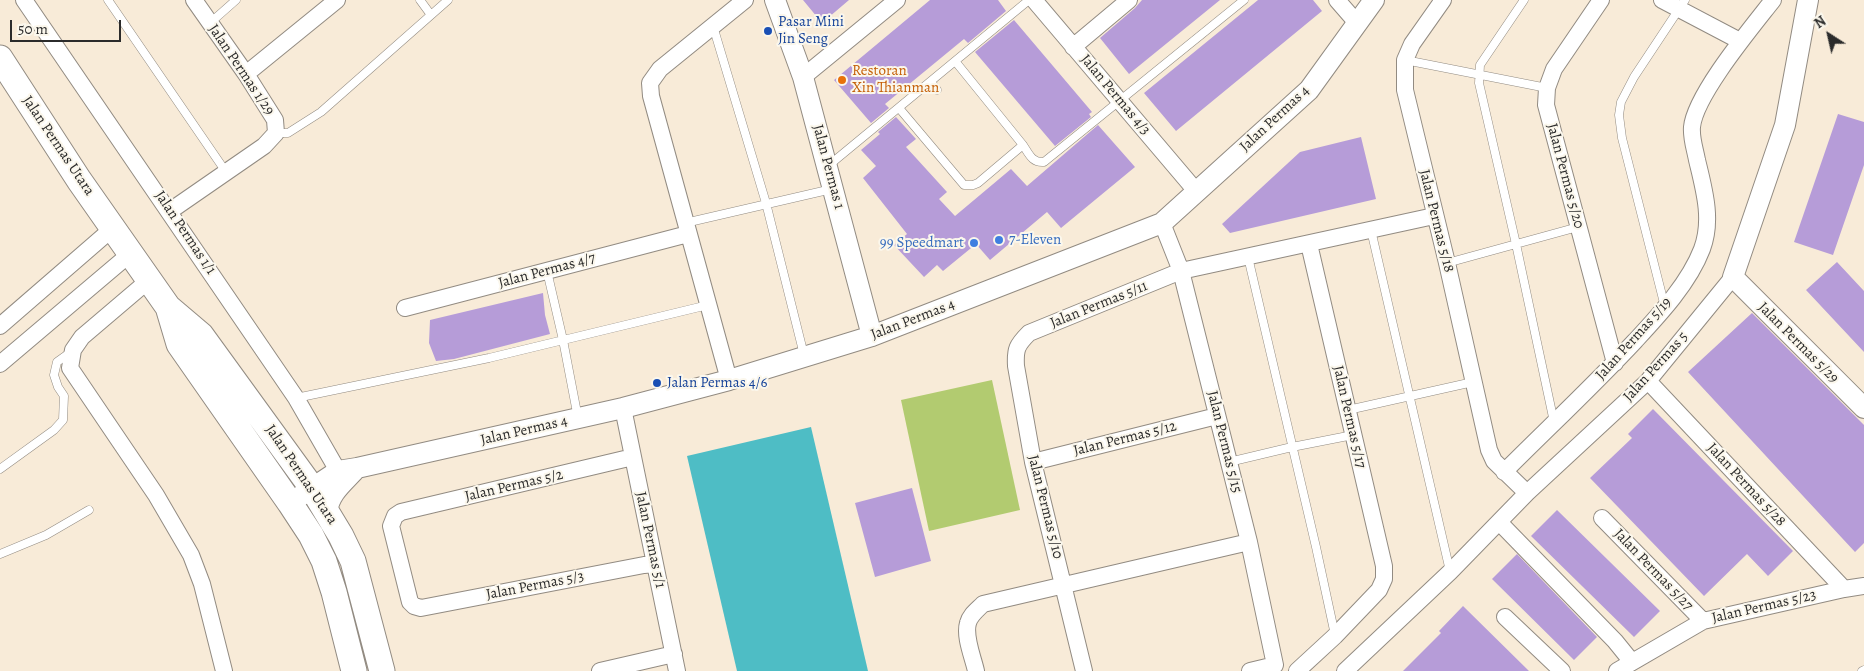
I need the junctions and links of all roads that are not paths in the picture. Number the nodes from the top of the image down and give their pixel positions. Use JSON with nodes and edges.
{"nodes":[{"id":1,"x":24,"y":0,"type":"edge"},
{"id":2,"x":108,"y":0,"type":"edge"},
{"id":3,"x":194,"y":0,"type":"edge"},
{"id":4,"x":236,"y":0,"type":"edge"},
{"id":5,"x":337,"y":0,"type":"edge"},
{"id":6,"x":420,"y":0,"type":"edge"},
{"id":7,"x":448,"y":0,"type":"edge"},
{"id":8,"x":744,"y":0,"type":"edge"},
{"id":9,"x":775,"y":0,"type":"edge"},
{"id":10,"x":897,"y":0,"type":"edge"},
{"id":11,"x":1029,"y":0,"type":"edge"},
{"id":12,"x":1034,"y":0,"type":"edge"},
{"id":13,"x":1129,"y":0,"type":"edge"},
{"id":14,"x":1244,"y":0,"type":"edge"},
{"id":15,"x":1337,"y":0,"type":"edge"},
{"id":16,"x":1374,"y":0,"type":"edge"},
{"id":17,"x":1442,"y":0,"type":"edge"},
{"id":18,"x":1524,"y":0,"type":"edge"},
{"id":19,"x":1601,"y":0,"type":"edge"},
{"id":20,"x":1662,"y":0,"type":"edge"},
{"id":21,"x":1773,"y":0,"type":"edge"},
{"id":22,"x":1808,"y":0,"type":"edge"},
{"id":23,"x":1682,"y":5,"type":"edge"},
{"id":24,"x":431,"y":15,"type":"junction"},
{"id":25,"x":210,"y":23,"type":"junction"},
{"id":26,"x":1357,"y":23,"type":"junction"},
{"id":27,"x":713,"y":25,"type":"junction"},
{"id":28,"x":1740,"y":41,"type":"junction"},
{"id":29,"x":1073,"y":47,"type":"junction"},
{"id":30,"x":0,"y":58,"type":"edge"},
{"id":31,"x":1405,"y":60,"type":"junction"},
{"id":32,"x":955,"y":61,"type":"junction"},
{"id":33,"x":246,"y":74,"type":"junction"},
{"id":34,"x":1480,"y":74,"type":"junction"},
{"id":35,"x":803,"y":77,"type":"junction"},
{"id":36,"x":931,"y":82,"type":"junction"},
{"id":37,"x":1547,"y":88,"type":"junction"},
{"id":38,"x":937,"y":90,"type":"dead end"},
{"id":39,"x":1120,"y":101,"type":"junction"},
{"id":40,"x":899,"y":108,"type":"junction"},
{"id":41,"x":276,"y":133,"type":"junction"},
{"id":42,"x":1023,"y":145,"type":"junction"},
{"id":43,"x":828,"y":166,"type":"junction"},
{"id":44,"x":226,"y":172,"type":"junction"},
{"id":45,"x":834,"y":189,"type":"junction"},
{"id":46,"x":1196,"y":191,"type":"junction"},
{"id":47,"x":766,"y":203,"type":"junction"},
{"id":48,"x":170,"y":211,"type":"junction"},
{"id":49,"x":1434,"y":216,"type":"junction"},
{"id":50,"x":1162,"y":222,"type":"junction"},
{"id":51,"x":1578,"y":227,"type":"junction"},
{"id":52,"x":113,"y":228,"type":"junction"},
{"id":53,"x":687,"y":228,"type":"junction"},
{"id":54,"x":1371,"y":230,"type":"junction"},
{"id":55,"x":1310,"y":244,"type":"junction"},
{"id":56,"x":1516,"y":244,"type":"junction"},
{"id":57,"x":130,"y":253,"type":"junction"},
{"id":58,"x":1248,"y":257,"type":"junction"},
{"id":59,"x":1447,"y":263,"type":"junction"},
{"id":60,"x":546,"y":271,"type":"junction"},
{"id":61,"x":1181,"y":271,"type":"junction"},
{"id":62,"x":1733,"y":277,"type":"junction"},
{"id":63,"x":149,"y":280,"type":"junction"},
{"id":64,"x":708,"y":305,"type":"junction"},
{"id":65,"x":168,"y":308,"type":"junction"},
{"id":66,"x":405,"y":308,"type":"dead end"},
{"id":67,"x":1665,"y":309,"type":"junction"},
{"id":68,"x":0,"y":326,"type":"edge"},
{"id":69,"x":872,"y":336,"type":"junction"},
{"id":70,"x":563,"y":340,"type":"junction"},
{"id":71,"x":1019,"y":342,"type":"joint"},
{"id":72,"x":73,"y":350,"type":"junction"},
{"id":73,"x":804,"y":357,"type":"junction"},
{"id":74,"x":1614,"y":363,"type":"junction"},
{"id":75,"x":0,"y":364,"type":"edge"},
{"id":76,"x":729,"y":380,"type":"junction"},
{"id":77,"x":1648,"y":381,"type":"junction"},
{"id":78,"x":1473,"y":382,"type":"junction"},
{"id":79,"x":1410,"y":395,"type":"junction"},
{"id":80,"x":296,"y":398,"type":"junction"},
{"id":81,"x":623,"y":408,"type":"junction"},
{"id":82,"x":1864,"y":408,"type":"edge"},
{"id":83,"x":1348,"y":410,"type":"junction"},
{"id":84,"x":1217,"y":416,"type":"junction"},
{"id":85,"x":578,"y":418,"type":"junction"},
{"id":86,"x":1554,"y":422,"type":"junction"},
{"id":87,"x":1353,"y":435,"type":"junction"},
{"id":88,"x":1292,"y":446,"type":"junction"},
{"id":89,"x":633,"y":457,"type":"junction"},
{"id":90,"x":1033,"y":462,"type":"junction"},
{"id":91,"x":1229,"y":462,"type":"junction"},
{"id":92,"x":0,"y":469,"type":"edge"},
{"id":93,"x":348,"y":469,"type":"junction"},
{"id":94,"x":1504,"y":472,"type":"junction"},
{"id":95,"x":312,"y":488,"type":"junction"},
{"id":96,"x":1527,"y":493,"type":"junction"},
{"id":97,"x":290,"y":502,"type":"junction"},
{"id":98,"x":90,"y":510,"type":"dead end"},
{"id":99,"x":327,"y":511,"type":"junction"},
{"id":100,"x":1602,"y":518,"type":"dead end"},
{"id":101,"x":1499,"y":522,"type":"junction"},
{"id":102,"x":1249,"y":542,"type":"junction"},
{"id":103,"x":0,"y":554,"type":"edge"},
{"id":104,"x":655,"y":564,"type":"junction"},
{"id":105,"x":1450,"y":572,"type":"junction"},
{"id":106,"x":1064,"y":585,"type":"junction"},
{"id":107,"x":1864,"y":586,"type":"edge"},
{"id":108,"x":1844,"y":589,"type":"junction"},
{"id":109,"x":414,"y":606,"type":"joint"},
{"id":110,"x":1505,"y":617,"type":"dead end"},
{"id":111,"x":1703,"y":621,"type":"junction"},
{"id":112,"x":1335,"y":636,"type":"junction"},
{"id":113,"x":674,"y":654,"type":"junction"},
{"id":114,"x":1632,"y":662,"type":"junction"},
{"id":115,"x":1279,"y":668,"type":"edge"},
{"id":116,"x":224,"y":671,"type":"edge"},
{"id":117,"x":354,"y":671,"type":"edge"},
{"id":118,"x":382,"y":671,"type":"edge"},
{"id":119,"x":600,"y":671,"type":"edge"},
{"id":120,"x":677,"y":671,"type":"edge"},
{"id":121,"x":976,"y":671,"type":"edge"},
{"id":122,"x":1084,"y":671,"type":"edge"},
{"id":123,"x":1250,"y":671,"type":"edge"},
{"id":124,"x":1297,"y":671,"type":"edge"},
{"id":125,"x":1345,"y":671,"type":"edge"},
{"id":126,"x":1562,"y":671,"type":"edge"},
{"id":127,"x":1617,"y":671,"type":"edge"}],
"edges":[{"from":1,"to":48,"type":"street","name":"Jalan Permas 1/1"},
{"from":2,"to":44,"type":"lane"},
{"from":3,"to":25,"type":"street","name":"Jalan Permas 1/29"},
{"from":4,"to":25,"type":"lane"},
{"from":5,"to":33,"type":"street"},
{"from":6,"to":24,"type":"lane"},
{"from":7,"to":24,"type":"lane"},
{"from":8,"to":27,"type":"street"},
{"from":9,"to":35,"type":"street","name":"Jalan Permas 1"},
{"from":10,"to":35,"type":"street"},
{"from":11,"to":32,"type":"lane"},
{"from":12,"to":29,"type":"street","name":"Jalan Permas 4/3"},
{"from":13,"to":29,"type":"street"},
{"from":14,"to":39,"type":"lane"},
{"from":15,"to":26,"type":"street"},
{"from":16,"to":26,"type":"street","name":"Jalan Permas 4"},
{"from":17,"to":31,"type":"street","name":"Jalan Permas 5/18"},
{"from":18,"to":34,"type":"lane"},
{"from":19,"to":37,"type":"street","name":"Jalan Permas 5/20"},
{"from":20,"to":23,"type":"street"},
{"from":21,"to":28,"type":"street","name":"Jalan Permas 5/19"},
{"from":22,"to":62,"type":"street","name":"Jalan Permas 5"},
{"from":23,"to":28,"type":"street"},
{"from":23,"to":67,"type":"lane"},
{"from":24,"to":41,"type":"lane"},
{"from":25,"to":33,"type":"street","name":"Jalan Permas 1/29"},
{"from":26,"to":46,"type":"street","name":"Jalan Permas 4"},
{"from":27,"to":47,"type":"lane"},
{"from":27,"to":53,"type":"street"},
{"from":28,"to":67,"type":"street","name":"Jalan Permas 5/19"},
{"from":29,"to":39,"type":"street","name":"Jalan Permas 4/3"},
{"from":30,"to":52,"type":"main road","name":"Jalan Permas Utara"},
{"from":31,"to":34,"type":"lane"},
{"from":31,"to":49,"type":"street","name":"Jalan Permas 5/18"},
{"from":32,"to":36,"type":"lane"},
{"from":32,"to":42,"type":"lane"},
{"from":33,"to":41,"type":"street","name":"Jalan Permas 1/29"},
{"from":34,"to":37,"type":"lane"},
{"from":34,"to":56,"type":"lane"},
{"from":35,"to":43,"type":"street","name":"Jalan Permas 1"},
{"from":36,"to":38,"type":"lane"},
{"from":36,"to":40,"type":"lane"},
{"from":37,"to":51,"type":"street","name":"Jalan Permas 5/20"},
{"from":39,"to":42,"type":"lane"},
{"from":39,"to":46,"type":"street","name":"Jalan Permas 4/3"},
{"from":40,"to":42,"type":"lane"},
{"from":40,"to":43,"type":"lane"},
{"from":41,"to":44,"type":"street","name":"Jalan Permas 1/29"},
{"from":43,"to":45,"type":"street","name":"Jalan Permas 1"},
{"from":44,"to":48,"type":"street","name":"Jalan Permas 1/29"},
{"from":45,"to":47,"type":"lane"},
{"from":45,"to":69,"type":"street","name":"Jalan Permas 1"},
{"from":46,"to":50,"type":"street","name":"Jalan Permas 4"},
{"from":47,"to":53,"type":"lane"},
{"from":47,"to":73,"type":"lane"},
{"from":48,"to":80,"type":"street","name":"Jalan Permas 1/1"},
{"from":49,"to":54,"type":"street","name":"Jalan Permas 5/11"},
{"from":49,"to":59,"type":"street","name":"Jalan Permas 5/18"},
{"from":50,"to":61,"type":"street","name":"Jalan Permas 5/15"},
{"from":50,"to":69,"type":"street","name":"Jalan Permas 4"},
{"from":51,"to":56,"type":"lane"},
{"from":51,"to":74,"type":"street","name":"Jalan Permas 5/20"},
{"from":52,"to":57,"type":"main road","name":"Jalan Permas Utara"},
{"from":52,"to":68,"type":"street"},
{"from":53,"to":60,"type":"street","name":"Jalan Permas 4/7"},
{"from":53,"to":64,"type":"street"},
{"from":54,"to":55,"type":"street","name":"Jalan Permas 5/11"},
{"from":54,"to":79,"type":"lane"},
{"from":55,"to":58,"type":"street","name":"Jalan Permas 5/11"},
{"from":55,"to":83,"type":"street","name":"Jalan Permas 5/17"},
{"from":56,"to":59,"type":"lane"},
{"from":56,"to":86,"type":"lane"},
{"from":57,"to":63,"type":"main road","name":"Jalan Permas Utara"},
{"from":57,"to":75,"type":"street"},
{"from":58,"to":61,"type":"street","name":"Jalan Permas 5/11"},
{"from":58,"to":88,"type":"lane"},
{"from":59,"to":78,"type":"street","name":"Jalan Permas 5/18"},
{"from":60,"to":66,"type":"street","name":"Jalan Permas 4/7"},
{"from":60,"to":70,"type":"lane"},
{"from":61,"to":71,"type":"street","name":"Jalan Permas 5/11"},
{"from":61,"to":84,"type":"street","name":"Jalan Permas 5/15"},
{"from":62,"to":77,"type":"street","name":"Jalan Permas 5"},
{"from":62,"to":82,"type":"street","name":"Jalan Permas 5/29"},
{"from":63,"to":65,"type":"main road","name":"Jalan Permas Utara"},
{"from":63,"to":72,"type":"street"},
{"from":64,"to":70,"type":"lane"},
{"from":64,"to":76,"type":"street"},
{"from":65,"to":95,"type":"main road","name":"Jalan Permas Utara"},
{"from":65,"to":97,"type":"main road","name":"Jalan Permas Utara"},
{"from":67,"to":74,"type":"street","name":"Jalan Permas 5/19"},
{"from":69,"to":73,"type":"street","name":"Jalan Permas 4"},
{"from":70,"to":80,"type":"lane"},
{"from":70,"to":85,"type":"lane"},
{"from":71,"to":90,"type":"street","name":"Jalan Permas 5/10"},
{"from":72,"to":92,"type":"lane"},
{"from":72,"to":116,"type":"street"},
{"from":73,"to":76,"type":"street","name":"Jalan Permas 4"},
{"from":74,"to":86,"type":"street","name":"Jalan Permas 5/19"},
{"from":76,"to":81,"type":"street","name":"Jalan Permas 4"},
{"from":77,"to":96,"type":"street","name":"Jalan Permas 5"},
{"from":77,"to":108,"type":"street","name":"Jalan Permas 5/28"},
{"from":78,"to":79,"type":"lane"},
{"from":78,"to":94,"type":"street","name":"Jalan Permas 5/18"},
{"from":79,"to":83,"type":"lane"},
{"from":79,"to":105,"type":"lane"},
{"from":80,"to":93,"type":"street","name":"Jalan Permas 1/1"},
{"from":81,"to":85,"type":"street","name":"Jalan Permas 4"},
{"from":81,"to":89,"type":"street","name":"Jalan Permas 5/1"},
{"from":83,"to":87,"type":"street","name":"Jalan Permas 5/17"},
{"from":84,"to":90,"type":"street","name":"Jalan Permas 5/12"},
{"from":84,"to":91,"type":"street","name":"Jalan Permas 5/15"},
{"from":85,"to":93,"type":"street","name":"Jalan Permas 4"},
{"from":86,"to":94,"type":"street","name":"Jalan Permas 5/19"},
{"from":87,"to":88,"type":"lane"},
{"from":87,"to":112,"type":"street","name":"Jalan Permas 5/17"},
{"from":88,"to":91,"type":"lane"},
{"from":88,"to":112,"type":"lane"},
{"from":89,"to":104,"type":"street","name":"Jalan Permas 5/1"},
{"from":89,"to":109,"type":"street","name":"Jalan Permas 5/2"},
{"from":90,"to":106,"type":"street","name":"Jalan Permas 5/10"},
{"from":91,"to":102,"type":"street","name":"Jalan Permas 5/15"},
{"from":93,"to":95,"type":"street","name":"Jalan Permas 4"},
{"from":93,"to":99,"type":"street","name":"Jalan Permas 4"},
{"from":94,"to":96,"type":"street"},
{"from":95,"to":97,"type":"street","name":"Jalan Permas 4"},
{"from":95,"to":99,"type":"main road","name":"Jalan Permas Utara"},
{"from":96,"to":101,"type":"street","name":"Jalan Permas 5"},
{"from":97,"to":117,"type":"main road","name":"Jalan Permas Utara"},
{"from":98,"to":103,"type":"lane"},
{"from":99,"to":118,"type":"main road","name":"Jalan Permas Utara"},
{"from":100,"to":111,"type":"street","name":"Jalan Permas 5/27"},
{"from":101,"to":105,"type":"street","name":"Jalan Permas 5"},
{"from":101,"to":114,"type":"street"},
{"from":102,"to":106,"type":"street"},
{"from":102,"to":115,"type":"street","name":"Jalan Permas 5/15"},
{"from":104,"to":109,"type":"street","name":"Jalan Permas 5/3"},
{"from":104,"to":113,"type":"street","name":"Jalan Permas 5/1"},
{"from":105,"to":125,"type":"street","name":"Jalan Permas 5"},
{"from":106,"to":121,"type":"street"},
{"from":106,"to":122,"type":"street","name":"Jalan Permas 5/10"},
{"from":107,"to":108,"type":"street","name":"Jalan Permas 5/23"},
{"from":108,"to":111,"type":"street","name":"Jalan Permas 5/23"},
{"from":110,"to":126,"type":"street"},
{"from":111,"to":114,"type":"street","name":"Jalan Permas 5/23"},
{"from":112,"to":124,"type":"street"},
{"from":113,"to":119,"type":"street"},
{"from":113,"to":120,"type":"street","name":"Jalan Permas 5/1"},
{"from":114,"to":127,"type":"street","name":"Jalan Permas 5/23"},
{"from":115,"to":123,"type":"street"}]}
